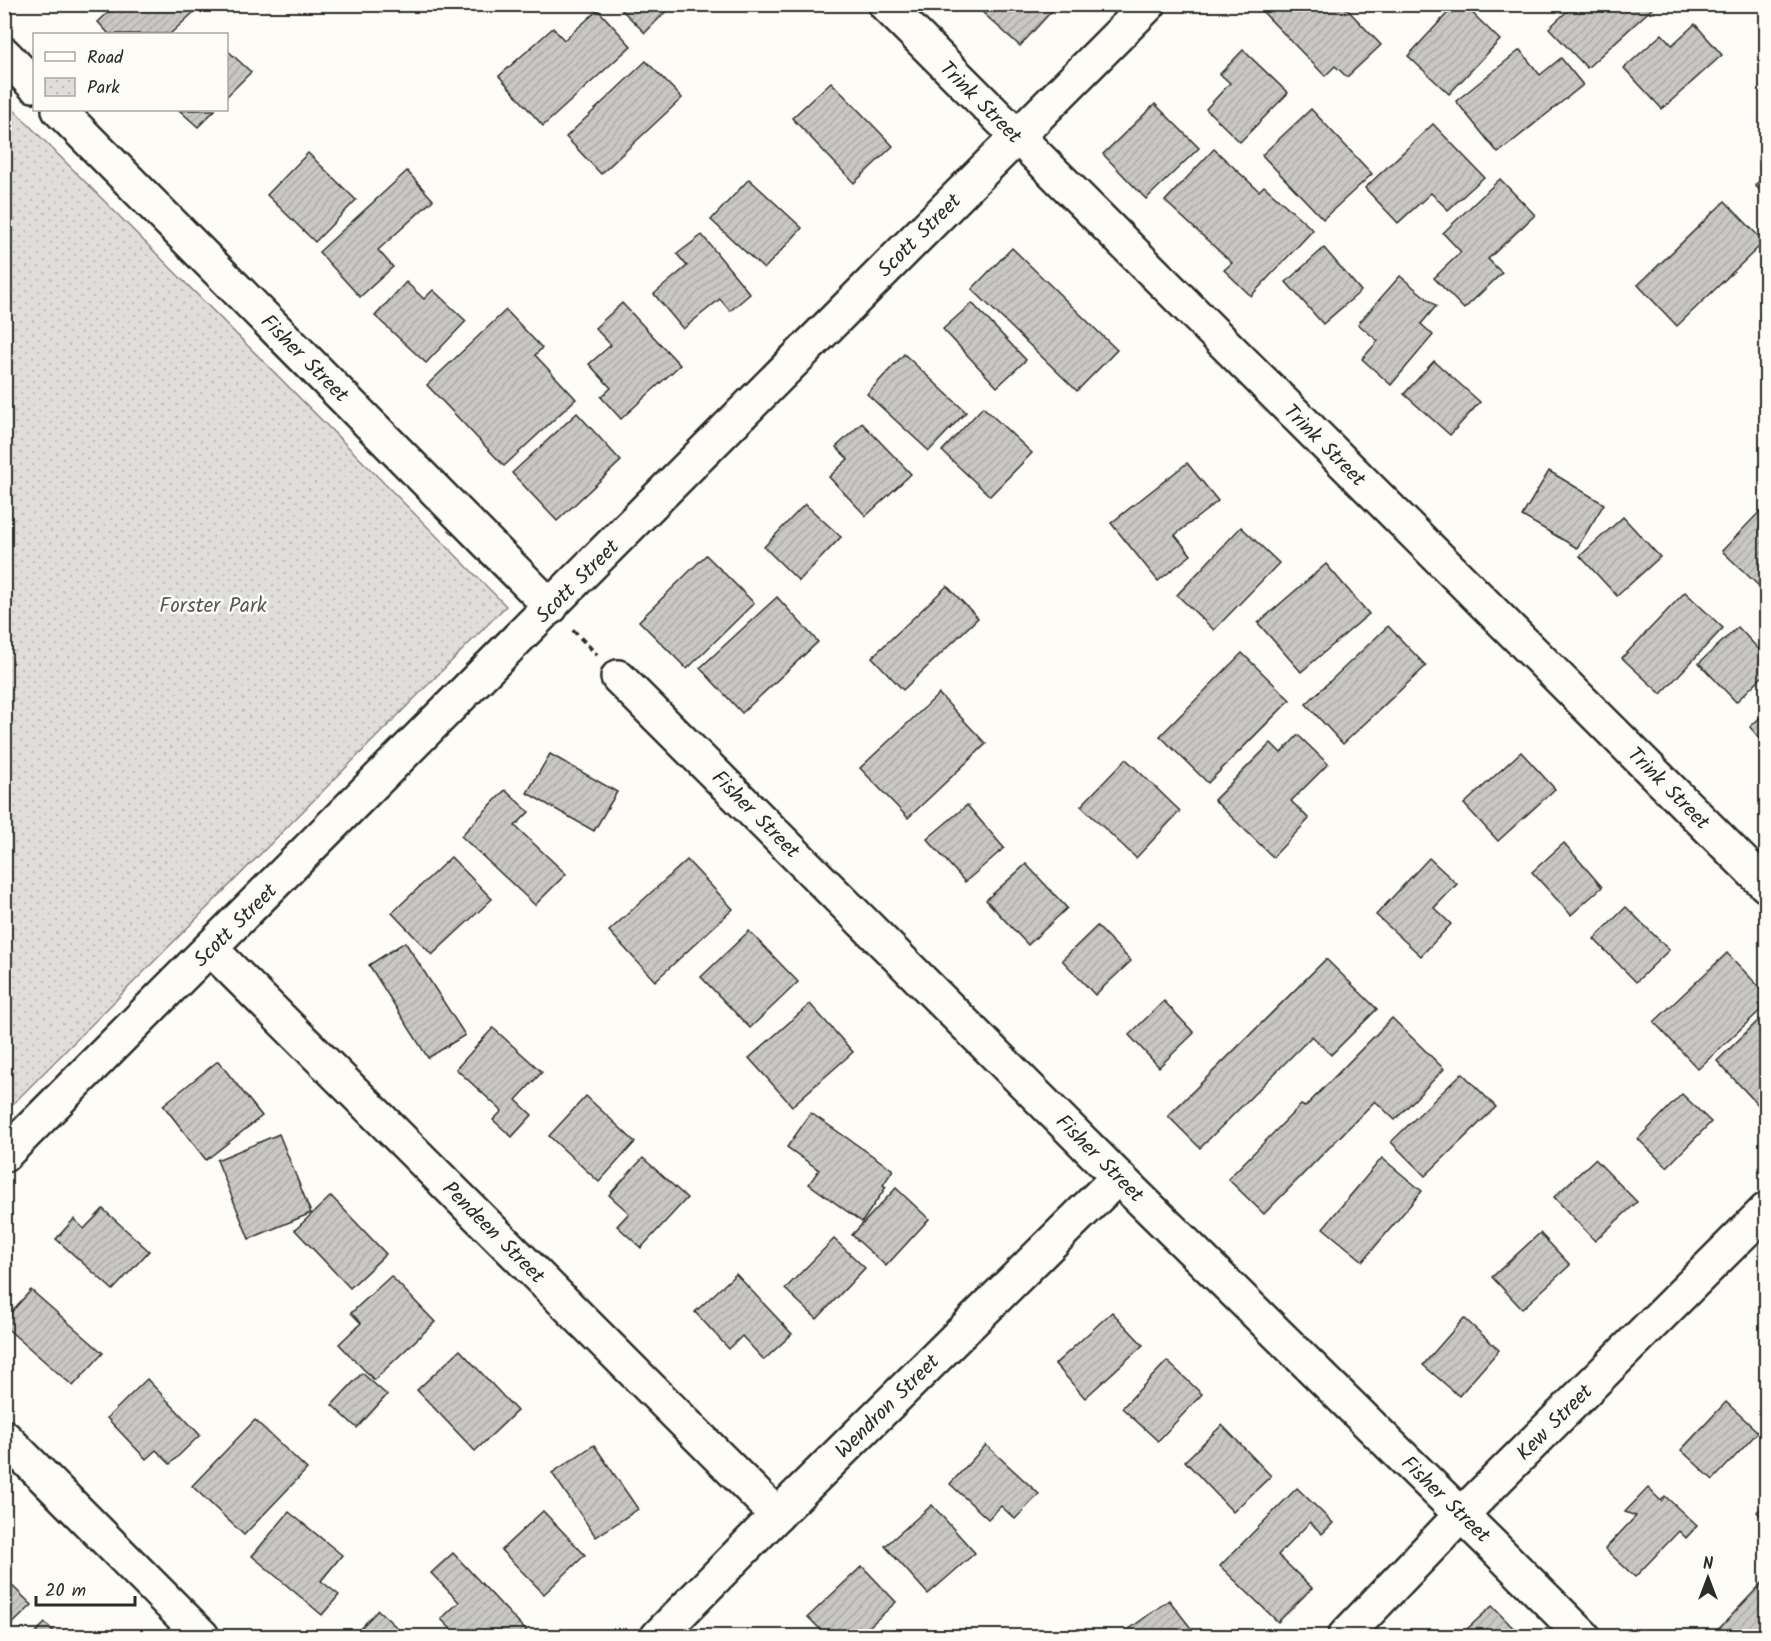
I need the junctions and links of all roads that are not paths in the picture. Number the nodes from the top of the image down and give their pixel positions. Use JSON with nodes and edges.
{"nodes":[{"id":1,"x":885,"y":4,"type":"edge"},
{"id":2,"x":1149,"y":4,"type":"edge"},
{"id":3,"x":4,"y":54,"type":"edge"},
{"id":4,"x":33,"y":84,"type":"edge"},
{"id":5,"x":60,"y":111,"type":"edge"},
{"id":6,"x":1016,"y":137,"type":"junction"},
{"id":7,"x":551,"y":607,"type":"junction"},
{"id":8,"x":618,"y":677,"type":"road end"},
{"id":9,"x":1767,"y":885,"type":"edge"},
{"id":10,"x":211,"y":950,"type":"junction"},
{"id":11,"x":4,"y":1155,"type":"edge"},
{"id":12,"x":1118,"y":1177,"type":"junction"},
{"id":13,"x":1767,"y":1210,"type":"edge"},
{"id":14,"x":4,"y":1437,"type":"edge"},
{"id":15,"x":777,"y":1515,"type":"junction"},
{"id":16,"x":1461,"y":1515,"type":"junction"},
{"id":17,"x":202,"y":1636,"type":"edge"},
{"id":18,"x":658,"y":1636,"type":"edge"},
{"id":19,"x":1345,"y":1636,"type":"edge"},
{"id":20,"x":1583,"y":1636,"type":"edge"}],
"edges":[{"from":1,"to":6,"type":"street","name":"Trink Street"},
{"from":2,"to":6,"type":"street","name":"Scott Street"},
{"from":3,"to":4,"type":"street"},
{"from":5,"to":7,"type":"street","name":"Fisher Street"},
{"from":6,"to":7,"type":"street","name":"Scott Street"},
{"from":6,"to":9,"type":"street","name":"Trink Street"},
{"from":7,"to":10,"type":"street","name":"Scott Street"},
{"from":8,"to":12,"type":"street","name":"Fisher Street"},
{"from":10,"to":11,"type":"street","name":"Scott Street"},
{"from":10,"to":15,"type":"street","name":"Pendeen Street"},
{"from":12,"to":15,"type":"street","name":"Wendron Street"},
{"from":12,"to":16,"type":"street","name":"Fisher Street"},
{"from":13,"to":16,"type":"street","name":"Kew Street"},
{"from":14,"to":17,"type":"street"},
{"from":15,"to":18,"type":"street","name":"Wendron Street"},
{"from":16,"to":19,"type":"street","name":"Kew Street"},
{"from":16,"to":20,"type":"street","name":"Fisher Street"}]}
